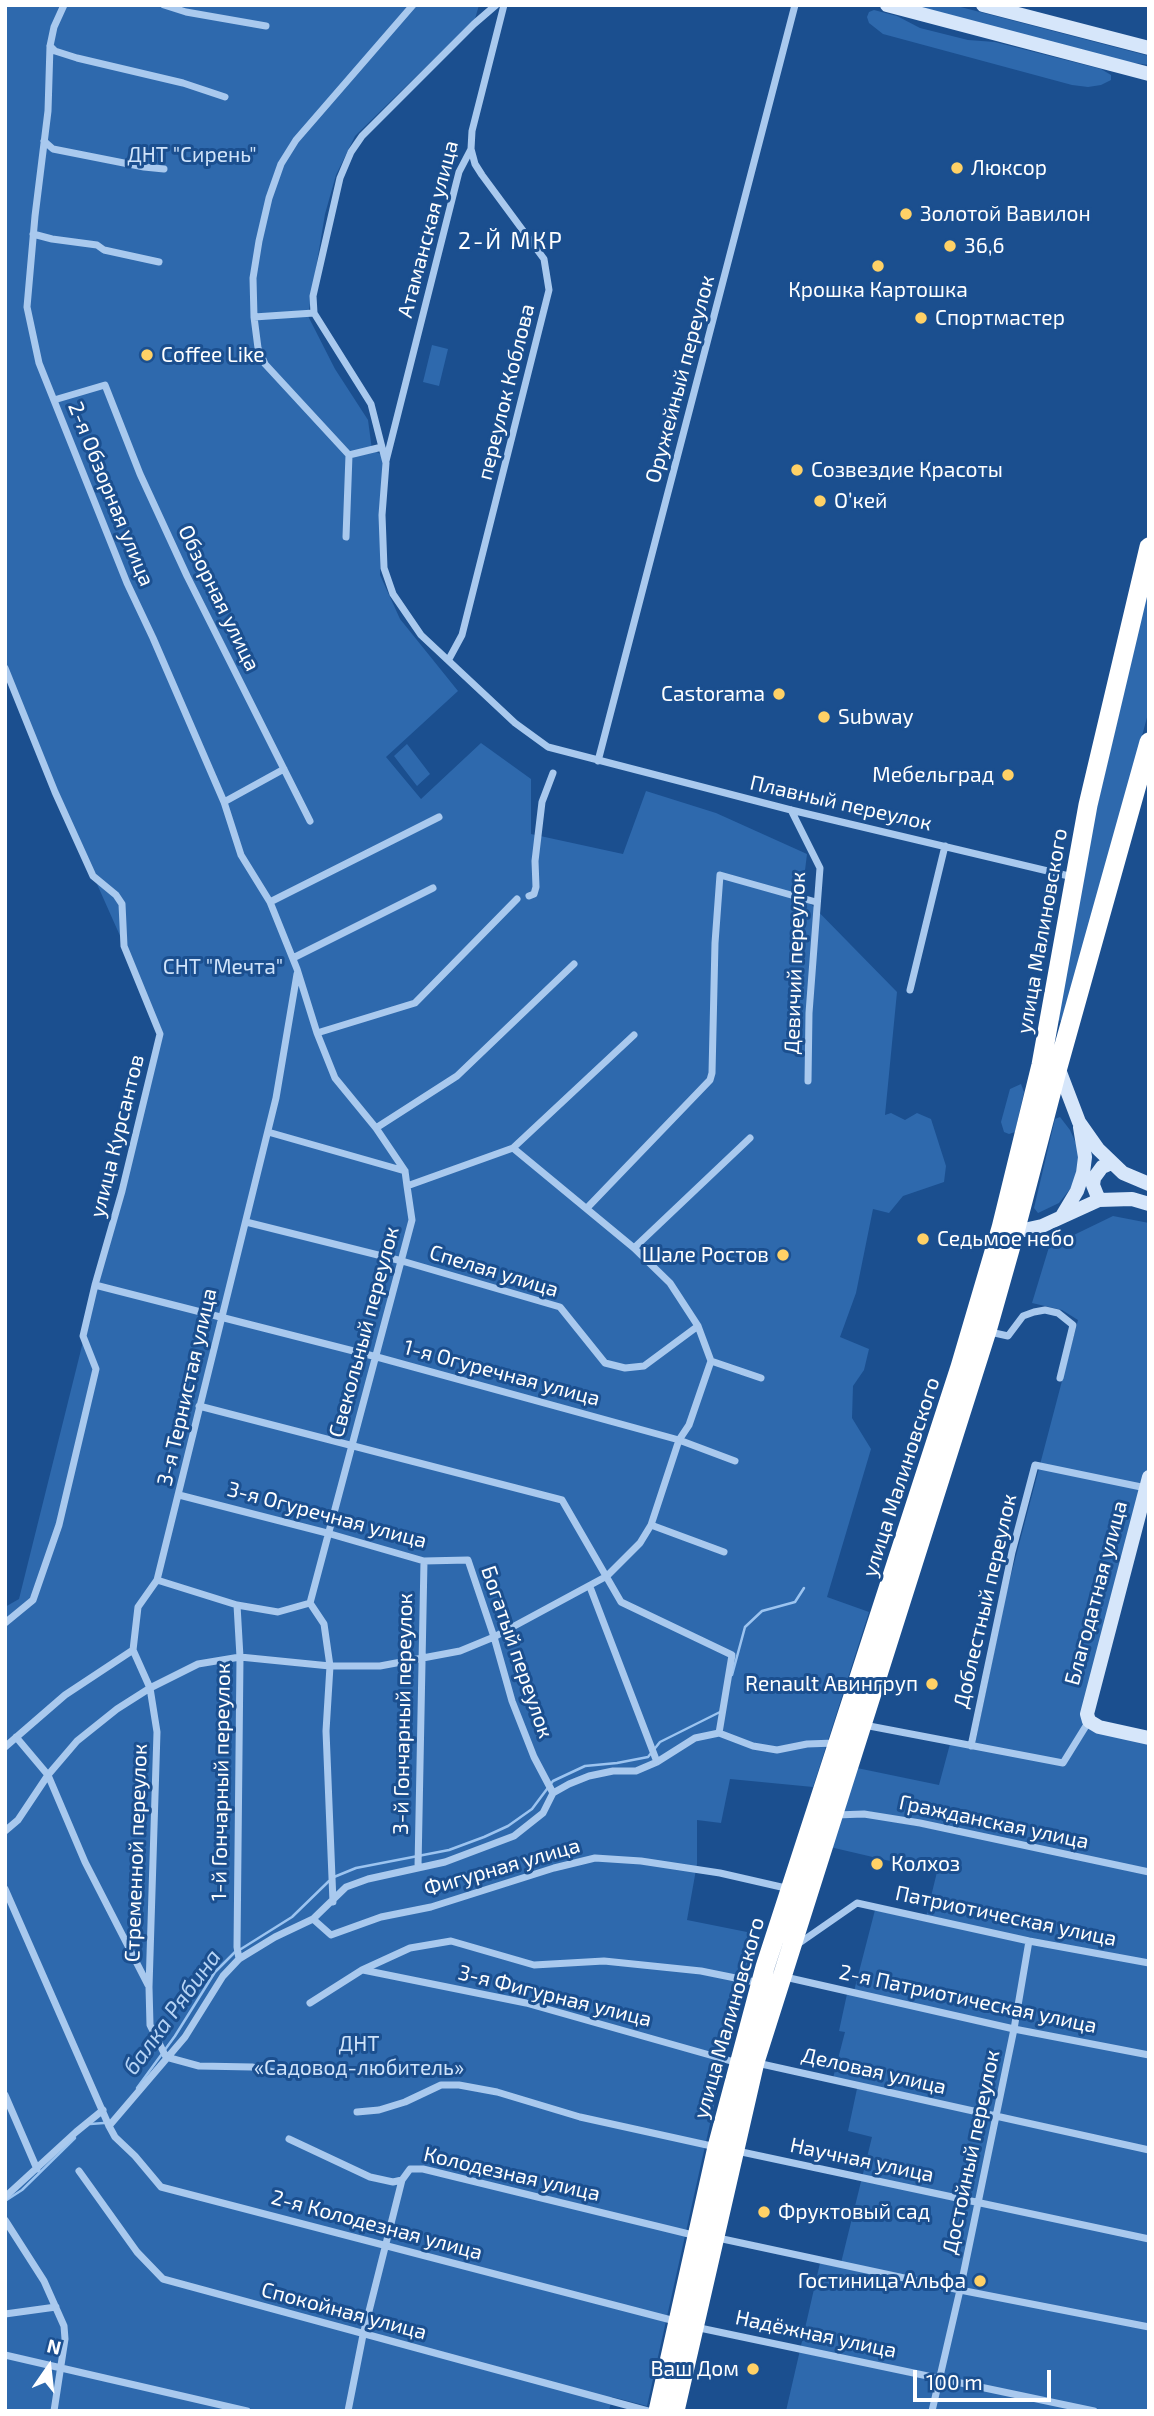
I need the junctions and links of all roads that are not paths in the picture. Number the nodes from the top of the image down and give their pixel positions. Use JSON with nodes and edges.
{"nodes":[{"id":1,"x":64,"y":5,"type":"edge"},
{"id":2,"x":164,"y":5,"type":"edge"},
{"id":3,"x":414,"y":5,"type":"edge"},
{"id":4,"x":496,"y":5,"type":"edge"},
{"id":5,"x":504,"y":5,"type":"edge"},
{"id":6,"x":795,"y":5,"type":"edge"},
{"id":7,"x":887,"y":5,"type":"edge"},
{"id":8,"x":983,"y":5,"type":"edge"},
{"id":9,"x":266,"y":26,"type":"dead end"},
{"id":10,"x":50,"y":46,"type":"junction"},
{"id":11,"x":1149,"y":48,"type":"edge"},
{"id":12,"x":1149,"y":74,"type":"edge"},
{"id":13,"x":225,"y":97,"type":"dead end"},
{"id":14,"x":44,"y":141,"type":"junction"},
{"id":15,"x":471,"y":149,"type":"junction"},
{"id":16,"x":164,"y":169,"type":"dead end"},
{"id":17,"x":33,"y":234,"type":"junction"},
{"id":18,"x":159,"y":262,"type":"dead end"},
{"id":19,"x":314,"y":313,"type":"junction"},
{"id":20,"x":254,"y":317,"type":"junction"},
{"id":21,"x":54,"y":400,"type":"junction"},
{"id":22,"x":382,"y":447,"type":"junction"},
{"id":23,"x":349,"y":455,"type":"junction"},
{"id":24,"x":386,"y":463,"type":"junction"},
{"id":25,"x":346,"y":537,"type":"dead end"},
{"id":26,"x":1149,"y":547,"type":"edge"},
{"id":27,"x":449,"y":659,"type":"junction"},
{"id":28,"x":5,"y":668,"type":"edge"},
{"id":29,"x":1149,"y":742,"type":"edge"},
{"id":30,"x":598,"y":761,"type":"junction"},
{"id":31,"x":284,"y":769,"type":"junction"},
{"id":32,"x":553,"y":773,"type":"dead end"},
{"id":33,"x":1144,"y":781,"type":"edge"},
{"id":34,"x":224,"y":802,"type":"junction"},
{"id":35,"x":791,"y":810,"type":"junction"},
{"id":36,"x":439,"y":817,"type":"dead end"},
{"id":37,"x":310,"y":821,"type":"dead end"},
{"id":38,"x":945,"y":846,"type":"junction"},
{"id":39,"x":1075,"y":877,"type":"junction"},
{"id":40,"x":433,"y":888,"type":"dead end"},
{"id":41,"x":529,"y":896,"type":"dead end"},
{"id":42,"x":517,"y":899,"type":"dead end"},
{"id":43,"x":270,"y":902,"type":"junction"},
{"id":44,"x":816,"y":902,"type":"junction"},
{"id":45,"x":293,"y":958,"type":"junction"},
{"id":46,"x":575,"y":964,"type":"dead end"},
{"id":47,"x":297,"y":970,"type":"junction"},
{"id":48,"x":910,"y":990,"type":"dead end"},
{"id":49,"x":317,"y":1033,"type":"junction"},
{"id":50,"x":634,"y":1035,"type":"dead end"},
{"id":51,"x":1058,"y":1067,"type":"junction"},
{"id":52,"x":808,"y":1081,"type":"dead end"},
{"id":53,"x":1079,"y":1122,"type":"junction"},
{"id":54,"x":376,"y":1128,"type":"junction"},
{"id":55,"x":268,"y":1132,"type":"junction"},
{"id":56,"x":750,"y":1138,"type":"dead end"},
{"id":57,"x":513,"y":1148,"type":"junction"},
{"id":58,"x":1111,"y":1163,"type":"junction"},
{"id":59,"x":404,"y":1171,"type":"junction"},
{"id":60,"x":1149,"y":1184,"type":"edge"},
{"id":61,"x":407,"y":1186,"type":"junction"},
{"id":62,"x":1099,"y":1199,"type":"junction"},
{"id":63,"x":1149,"y":1203,"type":"edge"},
{"id":64,"x":587,"y":1208,"type":"junction"},
{"id":65,"x":1061,"y":1217,"type":"junction"},
{"id":66,"x":246,"y":1222,"type":"junction"},
{"id":67,"x":1008,"y":1230,"type":"junction"},
{"id":68,"x":634,"y":1248,"type":"junction"},
{"id":69,"x":402,"y":1261,"type":"junction"},
{"id":70,"x":95,"y":1285,"type":"junction"},
{"id":71,"x":221,"y":1317,"type":"junction"},
{"id":72,"x":698,"y":1326,"type":"junction"},
{"id":73,"x":987,"y":1331,"type":"junction"},
{"id":74,"x":377,"y":1357,"type":"junction"},
{"id":75,"x":711,"y":1361,"type":"junction"},
{"id":76,"x":761,"y":1378,"type":"dead end"},
{"id":77,"x":1060,"y":1378,"type":"dead end"},
{"id":78,"x":199,"y":1406,"type":"junction"},
{"id":79,"x":679,"y":1440,"type":"junction"},
{"id":80,"x":353,"y":1445,"type":"junction"},
{"id":81,"x":735,"y":1461,"type":"dead end"},
{"id":82,"x":1147,"y":1482,"type":"edge"},
{"id":83,"x":179,"y":1495,"type":"junction"},
{"id":84,"x":651,"y":1525,"type":"junction"},
{"id":85,"x":327,"y":1533,"type":"junction"},
{"id":86,"x":724,"y":1552,"type":"dead end"},
{"id":87,"x":468,"y":1560,"type":"joint"},
{"id":88,"x":424,"y":1561,"type":"junction"},
{"id":89,"x":607,"y":1576,"type":"junction"},
{"id":90,"x":157,"y":1580,"type":"junction"},
{"id":91,"x":590,"y":1587,"type":"junction"},
{"id":92,"x":310,"y":1603,"type":"junction"},
{"id":93,"x":237,"y":1605,"type":"junction"},
{"id":94,"x":5,"y":1623,"type":"edge"},
{"id":95,"x":494,"y":1637,"type":"junction"},
{"id":96,"x":133,"y":1650,"type":"junction"},
{"id":97,"x":240,"y":1657,"type":"junction"},
{"id":98,"x":422,"y":1659,"type":"junction"},
{"id":99,"x":330,"y":1666,"type":"junction"},
{"id":100,"x":150,"y":1688,"type":"junction"},
{"id":101,"x":1089,"y":1721,"type":"junction"},
{"id":102,"x":861,"y":1725,"type":"junction"},
{"id":103,"x":719,"y":1733,"type":"junction"},
{"id":104,"x":16,"y":1737,"type":"junction"},
{"id":105,"x":1149,"y":1738,"type":"edge"},
{"id":106,"x":839,"y":1743,"type":"junction"},
{"id":107,"x":971,"y":1746,"type":"junction"},
{"id":108,"x":5,"y":1747,"type":"edge"},
{"id":109,"x":657,"y":1762,"type":"junction"},
{"id":110,"x":48,"y":1775,"type":"junction"},
{"id":111,"x":553,"y":1793,"type":"junction"},
{"id":112,"x":832,"y":1815,"type":"junction"},
{"id":113,"x":5,"y":1831,"type":"edge"},
{"id":114,"x":418,"y":1867,"type":"junction"},
{"id":115,"x":1149,"y":1871,"type":"edge"},
{"id":116,"x":5,"y":1889,"type":"edge"},
{"id":117,"x":791,"y":1889,"type":"junction"},
{"id":118,"x":333,"y":1902,"type":"junction"},
{"id":119,"x":313,"y":1919,"type":"junction"},
{"id":120,"x":1029,"y":1941,"type":"junction"},
{"id":121,"x":789,"y":1951,"type":"junction"},
{"id":122,"x":239,"y":1959,"type":"junction"},
{"id":123,"x":1149,"y":1962,"type":"edge"},
{"id":124,"x":362,"y":1970,"type":"junction"},
{"id":125,"x":781,"y":1976,"type":"junction"},
{"id":126,"x":761,"y":1983,"type":"junction"},
{"id":127,"x":149,"y":1987,"type":"junction"},
{"id":128,"x":310,"y":2003,"type":"dead end"},
{"id":129,"x":1014,"y":2029,"type":"junction"},
{"id":130,"x":1149,"y":2055,"type":"edge"},
{"id":131,"x":166,"y":2057,"type":"junction"},
{"id":132,"x":746,"y":2063,"type":"junction"},
{"id":133,"x":282,"y":2074,"type":"dead end"},
{"id":134,"x":5,"y":2095,"type":"edge"},
{"id":135,"x":103,"y":2110,"type":"junction"},
{"id":136,"x":357,"y":2112,"type":"dead end"},
{"id":137,"x":995,"y":2116,"type":"junction"},
{"id":138,"x":109,"y":2126,"type":"junction"},
{"id":139,"x":289,"y":2138,"type":"dead end"},
{"id":140,"x":725,"y":2149,"type":"junction"},
{"id":141,"x":1149,"y":2150,"type":"edge"},
{"id":142,"x":37,"y":2169,"type":"junction"},
{"id":143,"x":79,"y":2171,"type":"dead end"},
{"id":144,"x":402,"y":2180,"type":"junction"},
{"id":145,"x":5,"y":2197,"type":"edge"},
{"id":146,"x":976,"y":2203,"type":"junction"},
{"id":147,"x":5,"y":2220,"type":"edge"},
{"id":148,"x":706,"y":2237,"type":"junction"},
{"id":149,"x":1149,"y":2239,"type":"edge"},
{"id":150,"x":387,"y":2246,"type":"junction"},
{"id":151,"x":960,"y":2290,"type":"junction"},
{"id":152,"x":56,"y":2307,"type":"junction"},
{"id":153,"x":5,"y":2314,"type":"edge"},
{"id":154,"x":687,"y":2324,"type":"junction"},
{"id":155,"x":1149,"y":2327,"type":"edge"},
{"id":156,"x":363,"y":2335,"type":"junction"},
{"id":157,"x":5,"y":2355,"type":"edge"},
{"id":158,"x":61,"y":2367,"type":"junction"},
{"id":159,"x":940,"y":2378,"type":"junction"},
{"id":160,"x":54,"y":2411,"type":"edge"},
{"id":161,"x":247,"y":2411,"type":"edge"},
{"id":162,"x":348,"y":2411,"type":"edge"},
{"id":163,"x":648,"y":2411,"type":"edge"},
{"id":164,"x":658,"y":2411,"type":"edge"},
{"id":165,"x":675,"y":2411,"type":"edge"},
{"id":166,"x":932,"y":2411,"type":"edge"},
{"id":167,"x":1094,"y":2411,"type":"edge"}],
"edges":[{"from":1,"to":10,"type":"street","name":"2-я Обзорная улица"},
{"from":2,"to":9,"type":"street"},
{"from":3,"to":20,"type":"street"},
{"from":4,"to":19,"type":"street"},
{"from":5,"to":15,"type":"street","name":"Атаманская улица"},
{"from":6,"to":30,"type":"street","name":"Оружейный переулок"},
{"from":7,"to":12,"type":"street"},
{"from":8,"to":11,"type":"street"},
{"from":10,"to":13,"type":"street"},
{"from":10,"to":14,"type":"street","name":"2-я Обзорная улица"},
{"from":14,"to":16,"type":"street"},
{"from":14,"to":17,"type":"street","name":"2-я Обзорная улица"},
{"from":15,"to":24,"type":"street","name":"Атаманская улица"},
{"from":15,"to":27,"type":"street","name":"переулок Коблова"},
{"from":17,"to":18,"type":"street"},
{"from":17,"to":21,"type":"street","name":"2-я Обзорная улица"},
{"from":19,"to":20,"type":"street"},
{"from":19,"to":22,"type":"street"},
{"from":20,"to":23,"type":"street"},
{"from":21,"to":31,"type":"street","name":"Обзорная улица"},
{"from":21,"to":34,"type":"street","name":"2-я Обзорная улица"},
{"from":22,"to":23,"type":"street"},
{"from":22,"to":24,"type":"street"},
{"from":23,"to":25,"type":"street"},
{"from":24,"to":27,"type":"street","name":"Плавный переулок"},
{"from":26,"to":39,"type":"highway","name":"улица Малиновского"},
{"from":27,"to":30,"type":"street","name":"Плавный переулок"},
{"from":28,"to":70,"type":"street","name":"улица Курсантов"},
{"from":29,"to":33,"type":"highway","name":"улица Малиновского"},
{"from":30,"to":35,"type":"street","name":"Плавный переулок"},
{"from":31,"to":34,"type":"street"},
{"from":31,"to":37,"type":"street","name":"Обзорная улица"},
{"from":32,"to":41,"type":"street"},
{"from":33,"to":51,"type":"highway","name":"улица Малиновского"},
{"from":34,"to":43,"type":"street","name":"2-я Обзорная улица"},
{"from":35,"to":38,"type":"street","name":"Плавный переулок"},
{"from":35,"to":44,"type":"street","name":"Девичий переулок"},
{"from":36,"to":43,"type":"street"},
{"from":38,"to":39,"type":"street","name":"Плавный переулок"},
{"from":38,"to":48,"type":"street"},
{"from":39,"to":67,"type":"highway","name":"улица Малиновского"},
{"from":40,"to":45,"type":"street"},
{"from":42,"to":49,"type":"street"},
{"from":43,"to":45,"type":"street","name":"2-я Обзорная улица"},
{"from":44,"to":52,"type":"street","name":"Девичий переулок"},
{"from":44,"to":64,"type":"street"},
{"from":45,"to":47,"type":"street","name":"2-я Обзорная улица"},
{"from":46,"to":54,"type":"street"},
{"from":47,"to":49,"type":"street","name":"Свекольный переулок"},
{"from":47,"to":55,"type":"street","name":"3-я Тернистая улица"},
{"from":49,"to":54,"type":"street","name":"Свекольный переулок"},
{"from":50,"to":57,"type":"street"},
{"from":51,"to":53,"type":"street"},
{"from":51,"to":67,"type":"highway","name":"улица Малиновского"},
{"from":53,"to":58,"type":"street"},
{"from":53,"to":65,"type":"street"},
{"from":54,"to":59,"type":"street","name":"Свекольный переулок"},
{"from":55,"to":59,"type":"street"},
{"from":55,"to":66,"type":"street","name":"3-я Тернистая улица"},
{"from":56,"to":68,"type":"street"},
{"from":57,"to":61,"type":"street"},
{"from":57,"to":64,"type":"street"},
{"from":58,"to":60,"type":"street"},
{"from":58,"to":62,"type":"street"},
{"from":59,"to":61,"type":"street","name":"Свекольный переулок"},
{"from":61,"to":69,"type":"street","name":"Свекольный переулок"},
{"from":62,"to":63,"type":"street"},
{"from":62,"to":65,"type":"street"},
{"from":64,"to":68,"type":"street"},
{"from":65,"to":67,"type":"street"},
{"from":66,"to":69,"type":"street","name":"Спелая улица"},
{"from":66,"to":71,"type":"street","name":"3-я Тернистая улица"},
{"from":67,"to":73,"type":"highway","name":"улица Малиновского"},
{"from":67,"to":106,"type":"highway","name":"улица Малиновского"},
{"from":68,"to":72,"type":"street"},
{"from":69,"to":72,"type":"street","name":"Спелая улица"},
{"from":69,"to":74,"type":"street","name":"Свекольный переулок"},
{"from":70,"to":71,"type":"street","name":"1-я Огуречная улица"},
{"from":70,"to":94,"type":"street","name":"улица Курсантов"},
{"from":71,"to":74,"type":"street","name":"1-я Огуречная улица"},
{"from":71,"to":78,"type":"street","name":"3-я Тернистая улица"},
{"from":72,"to":75,"type":"street"},
{"from":73,"to":77,"type":"street"},
{"from":73,"to":102,"type":"highway","name":"улица Малиновского"},
{"from":74,"to":79,"type":"street","name":"1-я Огуречная улица"},
{"from":74,"to":80,"type":"street","name":"Свекольный переулок"},
{"from":75,"to":76,"type":"street"},
{"from":75,"to":79,"type":"street"},
{"from":78,"to":80,"type":"street"},
{"from":78,"to":83,"type":"street","name":"3-я Тернистая улица"},
{"from":79,"to":81,"type":"street","name":"1-я Огуречная улица"},
{"from":79,"to":84,"type":"street"},
{"from":80,"to":85,"type":"street","name":"Свекольный переулок"},
{"from":80,"to":89,"type":"street"},
{"from":82,"to":101,"type":"street","name":"Благодатная улица"},
{"from":82,"to":107,"type":"street","name":"Доблестный переулок"},
{"from":83,"to":85,"type":"street","name":"3-я Огуречная улица"},
{"from":83,"to":90,"type":"street","name":"3-я Тернистая улица"},
{"from":84,"to":86,"type":"street"},
{"from":84,"to":89,"type":"street"},
{"from":85,"to":88,"type":"street","name":"3-я Огуречная улица"},
{"from":85,"to":92,"type":"street","name":"Свекольный переулок"},
{"from":87,"to":88,"type":"street","name":"3-я Огуречная улица"},
{"from":87,"to":95,"type":"street","name":"Богатый переулок"},
{"from":88,"to":98,"type":"street","name":"3-й Гончарный переулок"},
{"from":89,"to":91,"type":"street"},
{"from":89,"to":103,"type":"street"},
{"from":90,"to":93,"type":"street"},
{"from":90,"to":96,"type":"street","name":"3-я Тернистая улица"},
{"from":91,"to":95,"type":"street"},
{"from":91,"to":109,"type":"street"},
{"from":92,"to":93,"type":"street"},
{"from":92,"to":99,"type":"street"},
{"from":93,"to":97,"type":"street","name":"1-й Гончарный переулок"},
{"from":95,"to":98,"type":"street"},
{"from":95,"to":111,"type":"street","name":"Богатый переулок"},
{"from":96,"to":100,"type":"street","name":"Стременной переулок"},
{"from":96,"to":104,"type":"street"},
{"from":97,"to":99,"type":"street"},
{"from":97,"to":100,"type":"street"},
{"from":97,"to":122,"type":"street","name":"1-й Гончарный переулок"},
{"from":98,"to":99,"type":"street"},
{"from":98,"to":114,"type":"street","name":"3-й Гончарный переулок"},
{"from":99,"to":118,"type":"street"},
{"from":100,"to":110,"type":"street"},
{"from":100,"to":127,"type":"street","name":"Стременной переулок"},
{"from":101,"to":105,"type":"street"},
{"from":101,"to":107,"type":"street","name":"Благодатная улица"},
{"from":102,"to":107,"type":"street","name":"Благодатная улица"},
{"from":102,"to":112,"type":"highway","name":"улица Малиновского"},
{"from":103,"to":106,"type":"street"},
{"from":103,"to":109,"type":"street"},
{"from":104,"to":108,"type":"street"},
{"from":104,"to":110,"type":"street"},
{"from":106,"to":117,"type":"highway","name":"улица Малиновского"},
{"from":109,"to":111,"type":"street"},
{"from":110,"to":113,"type":"street"},
{"from":110,"to":127,"type":"street"},
{"from":111,"to":114,"type":"street"},
{"from":112,"to":115,"type":"street","name":"Гражданская улица"},
{"from":112,"to":121,"type":"highway","name":"улица Малиновского"},
{"from":114,"to":118,"type":"street"},
{"from":116,"to":135,"type":"street","name":"2-я Колодезная улица"},
{"from":117,"to":119,"type":"street","name":"Фигурная улица"},
{"from":117,"to":126,"type":"highway","name":"улица Малиновского"},
{"from":118,"to":119,"type":"street"},
{"from":119,"to":122,"type":"street"},
{"from":120,"to":121,"type":"street","name":"Патриотическая улица"},
{"from":120,"to":123,"type":"street","name":"Патриотическая улица"},
{"from":120,"to":129,"type":"street","name":"Достойный переулок"},
{"from":121,"to":125,"type":"highway","name":"улица Малиновского"},
{"from":122,"to":131,"type":"street"},
{"from":124,"to":126,"type":"street"},
{"from":124,"to":128,"type":"street"},
{"from":124,"to":132,"type":"street","name":"3-я Фигурная улица"},
{"from":125,"to":129,"type":"street","name":"2-я Патриотическая улица"},
{"from":125,"to":132,"type":"highway","name":"улица Малиновского"},
{"from":126,"to":132,"type":"highway","name":"улица Малиновского"},
{"from":127,"to":131,"type":"street","name":"Стременной переулок"},
{"from":129,"to":130,"type":"street","name":"2-я Патриотическая улица"},
{"from":129,"to":137,"type":"street","name":"Достойный переулок"},
{"from":131,"to":133,"type":"street"},
{"from":131,"to":138,"type":"street"},
{"from":132,"to":137,"type":"street","name":"Деловая улица"},
{"from":132,"to":140,"type":"highway","name":"улица Малиновского"},
{"from":134,"to":142,"type":"street"},
{"from":135,"to":138,"type":"street","name":"2-я Колодезная улица"},
{"from":135,"to":142,"type":"street"},
{"from":136,"to":140,"type":"street","name":"Научная улица"},
{"from":137,"to":141,"type":"street","name":"Деловая улица"},
{"from":137,"to":146,"type":"street","name":"Достойный переулок"},
{"from":138,"to":150,"type":"street","name":"2-я Колодезная улица"},
{"from":139,"to":144,"type":"street","name":"Колодезная улица"},
{"from":140,"to":146,"type":"street","name":"Научная улица"},
{"from":140,"to":148,"type":"highway","name":"улица Малиновского"},
{"from":142,"to":145,"type":"street"},
{"from":143,"to":156,"type":"street","name":"Спокойная улица"},
{"from":144,"to":148,"type":"street","name":"Колодезная улица"},
{"from":144,"to":150,"type":"street"},
{"from":146,"to":149,"type":"street","name":"Научная улица"},
{"from":146,"to":151,"type":"street","name":"Достойный переулок"},
{"from":147,"to":152,"type":"street"},
{"from":148,"to":151,"type":"street"},
{"from":148,"to":154,"type":"highway","name":"улица Малиновского"},
{"from":150,"to":154,"type":"street","name":"2-я Колодезная улица"},
{"from":150,"to":156,"type":"street"},
{"from":151,"to":155,"type":"street"},
{"from":151,"to":159,"type":"street","name":"Достойный переулок"},
{"from":152,"to":153,"type":"street"},
{"from":152,"to":158,"type":"street"},
{"from":154,"to":159,"type":"street","name":"Надёжная улица"},
{"from":154,"to":164,"type":"highway","name":"улица Малиновского"},
{"from":154,"to":165,"type":"highway","name":"улица Малиновского"},
{"from":156,"to":162,"type":"street"},
{"from":156,"to":163,"type":"street","name":"Спокойная улица"},
{"from":157,"to":158,"type":"street"},
{"from":158,"to":160,"type":"street"},
{"from":158,"to":161,"type":"street"},
{"from":159,"to":166,"type":"street","name":"Достойный переулок"},
{"from":159,"to":167,"type":"street","name":"Надёжная улица"}]}
